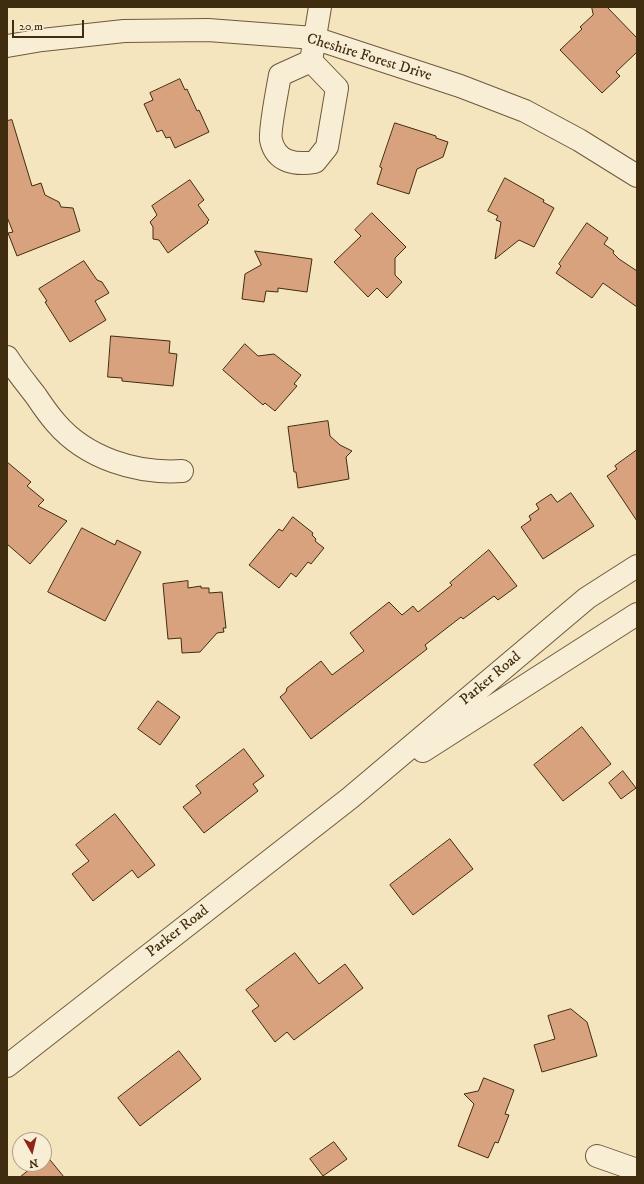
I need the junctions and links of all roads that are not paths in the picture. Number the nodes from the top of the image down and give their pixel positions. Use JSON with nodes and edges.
{"nodes":[{"id":1,"x":320,"y":7,"type":"edge"},
{"id":2,"x":314,"y":38,"type":"junction"},
{"id":3,"x":7,"y":46,"type":"edge"},
{"id":4,"x":311,"y":61,"type":"dead end"},
{"id":5,"x":637,"y":176,"type":"edge"},
{"id":6,"x":7,"y":356,"type":"edge"},
{"id":7,"x":182,"y":471,"type":"dead end"},
{"id":8,"x":637,"y":566,"type":"edge"},
{"id":9,"x":637,"y":614,"type":"edge"},
{"id":10,"x":350,"y":798,"type":"junction"},
{"id":11,"x":7,"y":1066,"type":"edge"},
{"id":12,"x":596,"y":1156,"type":"dead end"},
{"id":13,"x":637,"y":1170,"type":"edge"}],
"edges":[{"from":1,"to":2,"type":"street"},
{"from":2,"to":3,"type":"street","name":"Cheshire Forest Drive"},
{"from":2,"to":4,"type":"street"},
{"from":2,"to":5,"type":"street","name":"Cheshire Forest Drive"},
{"from":6,"to":7,"type":"street"},
{"from":8,"to":10,"type":"street","name":"Parker Road"},
{"from":9,"to":10,"type":"street","name":"Parker Road"},
{"from":10,"to":11,"type":"street","name":"Parker Road"},
{"from":12,"to":13,"type":"street"}]}
